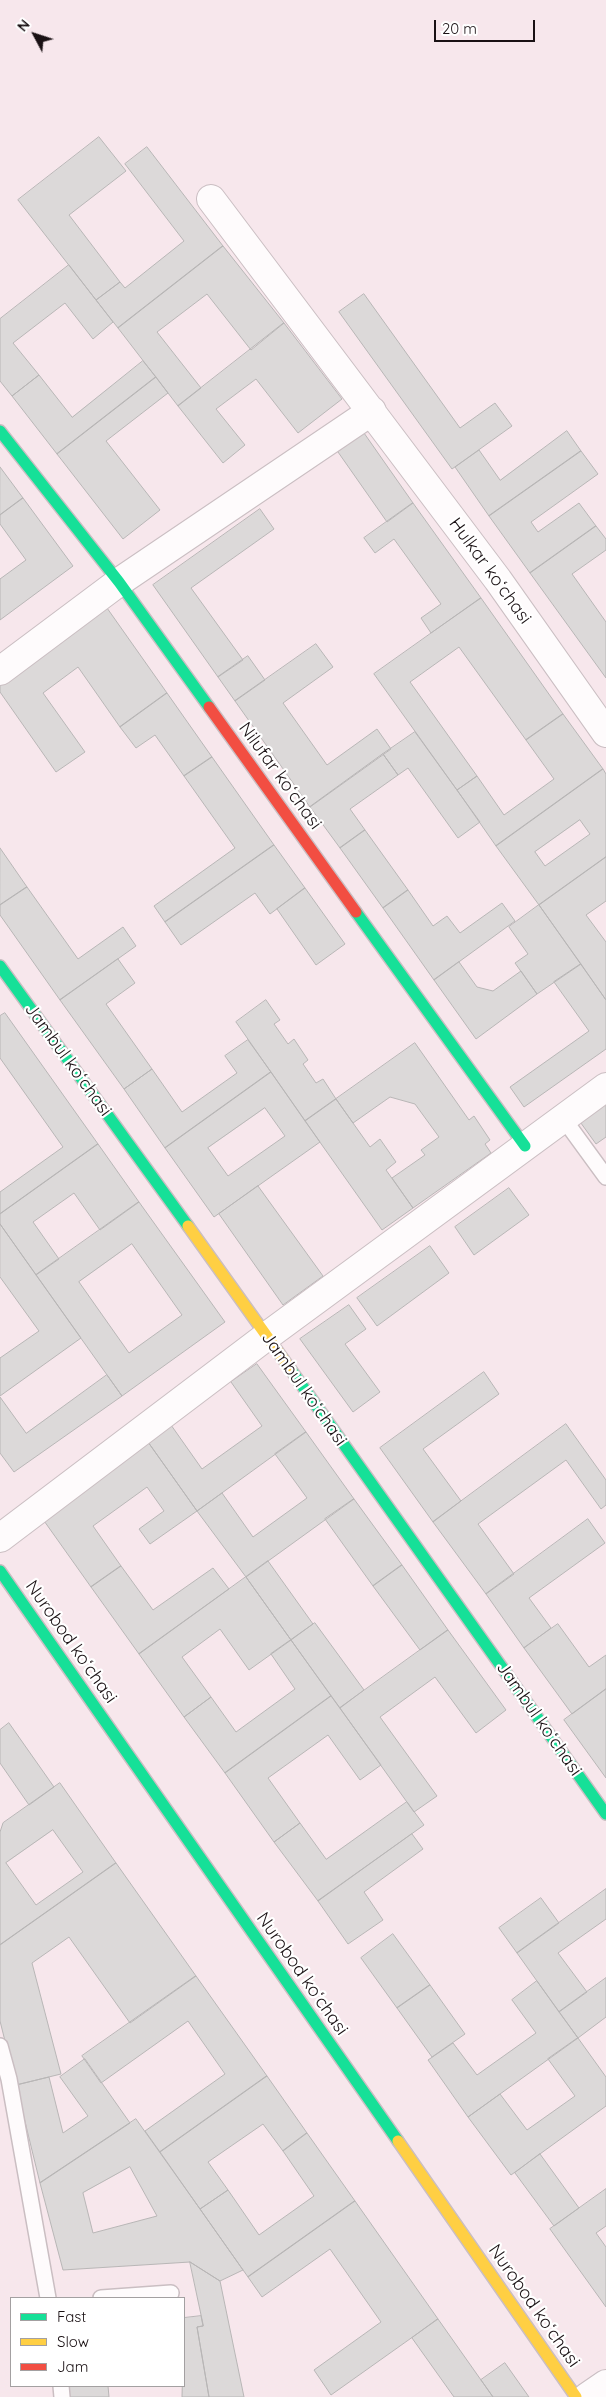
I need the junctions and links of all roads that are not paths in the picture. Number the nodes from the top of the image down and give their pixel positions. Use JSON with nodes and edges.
{"nodes":[{"id":1,"x":212,"y":199,"type":"dead end"},
{"id":2,"x":372,"y":411,"type":"junction"},
{"id":3,"x":0,"y":432,"type":"edge"},
{"id":4,"x":119,"y":582,"type":"junction"},
{"id":5,"x":0,"y":671,"type":"edge"},
{"id":6,"x":606,"y":733,"type":"edge"},
{"id":7,"x":0,"y":966,"type":"edge"},
{"id":8,"x":606,"y":1087,"type":"edge"},
{"id":9,"x":562,"y":1118,"type":"junction"},
{"id":10,"x":525,"y":1146,"type":"junction"},
{"id":11,"x":606,"y":1176,"type":"edge"},
{"id":12,"x":266,"y":1336,"type":"junction"},
{"id":13,"x":0,"y":1538,"type":"edge"},
{"id":14,"x":0,"y":1571,"type":"edge"},
{"id":15,"x":606,"y":1814,"type":"edge"},
{"id":16,"x":0,"y":2046,"type":"edge"},
{"id":17,"x":4,"y":2078,"type":"edge"},
{"id":18,"x":171,"y":2293,"type":"dead end"},
{"id":19,"x":48,"y":2297,"type":"edge"},
{"id":20,"x":115,"y":2297,"type":"edge"},
{"id":21,"x":606,"y":2384,"type":"edge"},
{"id":22,"x":576,"y":2397,"type":"edge"},
{"id":23,"x":587,"y":2397,"type":"edge"}],
"edges":[{"from":1,"to":2,"type":"street","name":"Hulkar koʻchasi"},
{"from":2,"to":4,"type":"street"},
{"from":2,"to":6,"type":"street","name":"Hulkar koʻchasi"},
{"from":3,"to":4,"type":"street","name":"Nilufar koʻchasi"},
{"from":4,"to":5,"type":"street"},
{"from":4,"to":10,"type":"street","name":"Nilufar koʻchasi"},
{"from":7,"to":12,"type":"street","name":"Jambul koʻchasi"},
{"from":8,"to":9,"type":"street"},
{"from":9,"to":10,"type":"street"},
{"from":9,"to":11,"type":"lane"},
{"from":10,"to":12,"type":"street"},
{"from":12,"to":13,"type":"street"},
{"from":12,"to":15,"type":"street","name":"Jambul koʻchasi"},
{"from":14,"to":22,"type":"street","name":"Nurobod koʻchasi"},
{"from":16,"to":17,"type":"lane"},
{"from":17,"to":19,"type":"lane"},
{"from":18,"to":20,"type":"lane"},
{"from":21,"to":23,"type":"street"}]}
